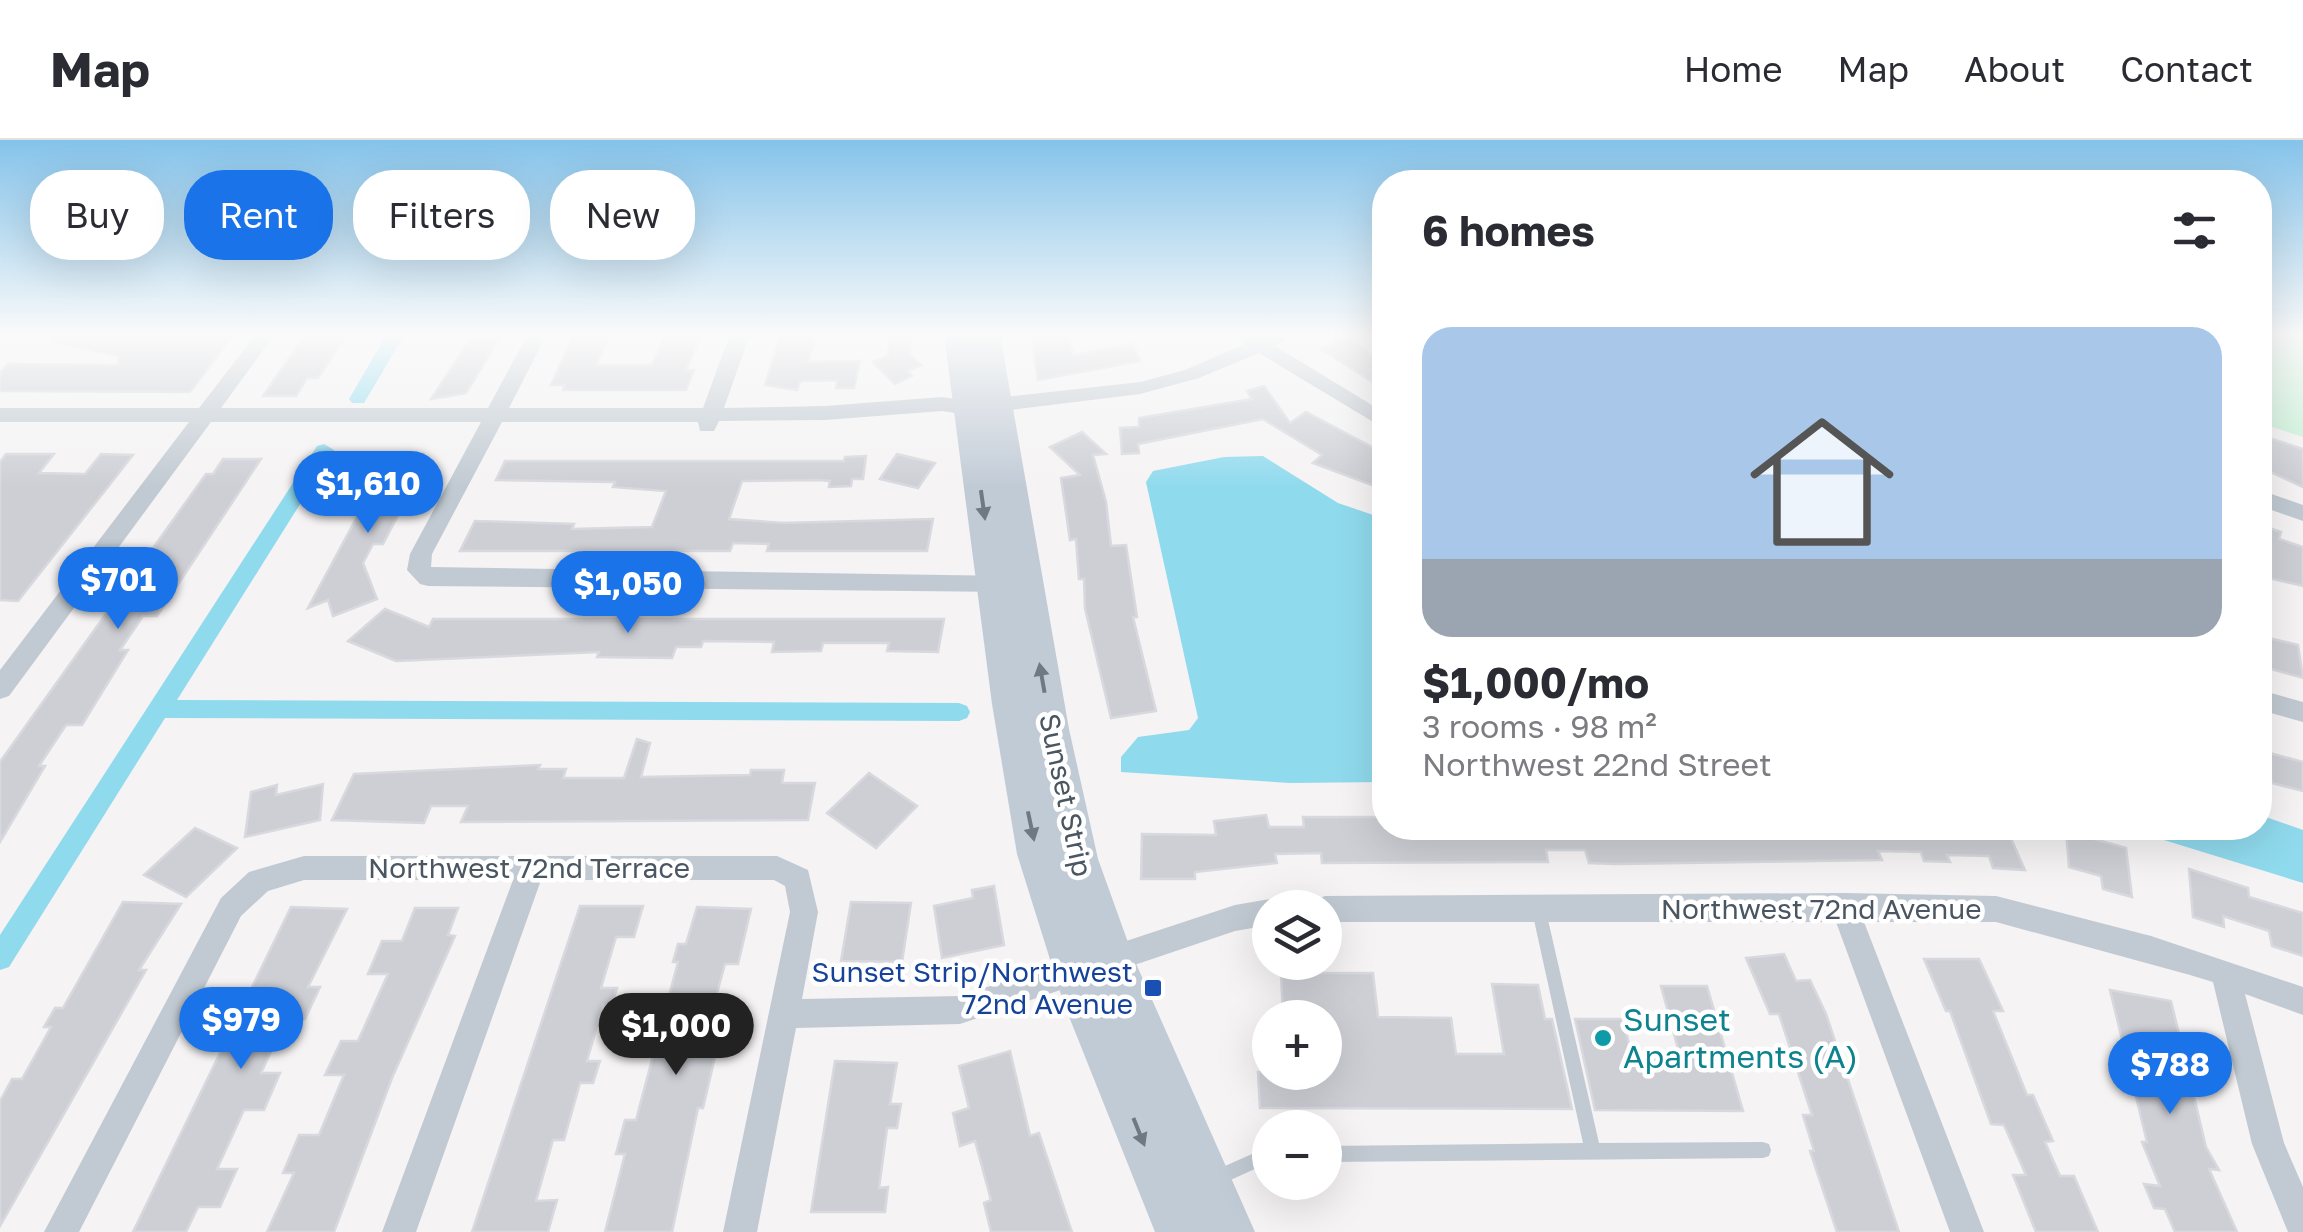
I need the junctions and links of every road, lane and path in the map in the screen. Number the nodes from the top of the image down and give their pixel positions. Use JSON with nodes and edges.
{"nodes":[{"id":1,"x":228,"y":385,"type":"edge"},
{"id":2,"x":512,"y":385,"type":"edge"},
{"id":3,"x":722,"y":385,"type":"edge"},
{"id":4,"x":975,"y":385,"type":"edge"},
{"id":5,"x":983,"y":385,"type":"edge"},
{"id":6,"x":1151,"y":385,"type":"edge"},
{"id":7,"x":1325,"y":385,"type":"edge"},
{"id":8,"x":983,"y":407,"type":"junction"},
{"id":9,"x":1372,"y":414,"type":"edge"},
{"id":10,"x":0,"y":415,"type":"edge"},
{"id":11,"x":201,"y":422,"type":"junction"},
{"id":12,"x":493,"y":423,"type":"junction"},
{"id":13,"x":708,"y":423,"type":"junction"},
{"id":14,"x":0,"y":431,"type":"edge"},
{"id":15,"x":2272,"y":502,"type":"edge"},
{"id":16,"x":2303,"y":513,"type":"edge"},
{"id":17,"x":1010,"y":584,"type":"junction"},
{"id":18,"x":0,"y":689,"type":"edge"},
{"id":19,"x":2272,"y":703,"type":"edge"},
{"id":20,"x":2303,"y":712,"type":"edge"},
{"id":21,"x":531,"y":868,"type":"junction"},
{"id":22,"x":1844,"y":906,"type":"junction"},
{"id":23,"x":1342,"y":909,"type":"edge"},
{"id":24,"x":1540,"y":911,"type":"junction"},
{"id":25,"x":1252,"y":915,"type":"edge"},
{"id":26,"x":1094,"y":966,"type":"junction"},
{"id":27,"x":2225,"y":972,"type":"junction"},
{"id":28,"x":2303,"y":1001,"type":"edge"},
{"id":29,"x":786,"y":1014,"type":"junction"},
{"id":30,"x":1764,"y":1150,"type":"dead end"},
{"id":31,"x":1592,"y":1151,"type":"junction"},
{"id":32,"x":1342,"y":1154,"type":"edge"},
{"id":33,"x":1252,"y":1162,"type":"edge"},
{"id":34,"x":1208,"y":1182,"type":"junction"},
{"id":35,"x":2303,"y":1227,"type":"edge"},
{"id":36,"x":1224,"y":1230,"type":"edge"},
{"id":37,"x":61,"y":1232,"type":"edge"},
{"id":38,"x":399,"y":1232,"type":"edge"},
{"id":39,"x":740,"y":1232,"type":"edge"},
{"id":40,"x":1180,"y":1232,"type":"edge"},
{"id":41,"x":1967,"y":1232,"type":"edge"}],
"edges":[{"from":1,"to":11,"type":"street"},
{"from":2,"to":12,"type":"street"},
{"from":3,"to":13,"type":"street"},
{"from":4,"to":8,"type":"street","name":"Sunset Strip"},
{"from":5,"to":8,"type":"street","name":"Sunset Strip"},
{"from":6,"to":8,"type":"street"},
{"from":7,"to":9,"type":"street"},
{"from":8,"to":13,"type":"street"},
{"from":8,"to":17,"type":"street","name":"Sunset Strip"},
{"from":10,"to":11,"type":"street"},
{"from":11,"to":12,"type":"street"},
{"from":11,"to":14,"type":"street"},
{"from":11,"to":18,"type":"street"},
{"from":12,"to":13,"type":"street"},
{"from":12,"to":17,"type":"street"},
{"from":15,"to":16,"type":"street"},
{"from":17,"to":26,"type":"street","name":"Sunset Strip"},
{"from":19,"to":20,"type":"street"},
{"from":21,"to":29,"type":"street","name":"Northwest 72nd Terrace"},
{"from":21,"to":37,"type":"street","name":"Northwest 72nd Terrace"},
{"from":21,"to":38,"type":"street"},
{"from":22,"to":24,"type":"street","name":"Northwest 72nd Avenue"},
{"from":22,"to":27,"type":"street","name":"Northwest 72nd Avenue"},
{"from":22,"to":41,"type":"street"},
{"from":23,"to":24,"type":"street","name":"Northwest 72nd Avenue"},
{"from":24,"to":31,"type":"lane"},
{"from":25,"to":26,"type":"street"},
{"from":26,"to":29,"type":"street"},
{"from":26,"to":34,"type":"street","name":"Sunset Strip"},
{"from":26,"to":40,"type":"street","name":"Sunset Strip","one_way":true},
{"from":27,"to":28,"type":"street","name":"Northwest 72nd Avenue"},
{"from":27,"to":35,"type":"street"},
{"from":29,"to":39,"type":"street"},
{"from":30,"to":31,"type":"lane"},
{"from":31,"to":32,"type":"lane"},
{"from":33,"to":34,"type":"lane"},
{"from":34,"to":36,"type":"street","name":"Sunset Strip"}]}
